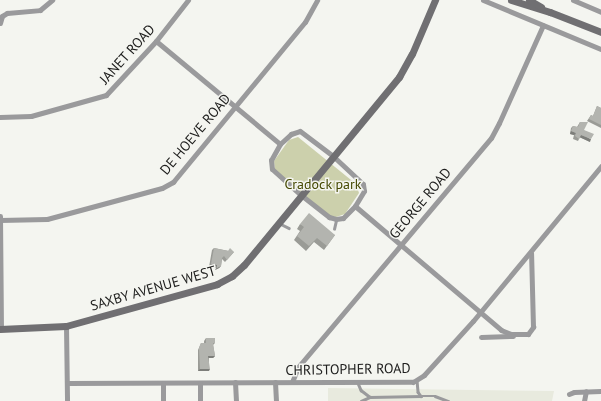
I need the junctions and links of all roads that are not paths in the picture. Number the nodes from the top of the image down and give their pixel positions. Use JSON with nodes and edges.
{"nodes":[{"id":1,"x":52,"y":0,"type":"edge"},
{"id":2,"x":188,"y":0,"type":"edge"},
{"id":3,"x":317,"y":0,"type":"edge"},
{"id":4,"x":435,"y":0,"type":"edge"},
{"id":5,"x":483,"y":0,"type":"edge"},
{"id":6,"x":511,"y":0,"type":"edge"},
{"id":7,"x":529,"y":0,"type":"edge"},
{"id":8,"x":573,"y":0,"type":"edge"},
{"id":9,"x":550,"y":12,"type":"junction"},
{"id":10,"x":601,"y":12,"type":"edge"},
{"id":11,"x":0,"y":22,"type":"edge"},
{"id":12,"x":543,"y":25,"type":"junction"},
{"id":13,"x":601,"y":32,"type":"edge"},
{"id":14,"x":156,"y":41,"type":"junction"},
{"id":15,"x":601,"y":49,"type":"edge"},
{"id":16,"x":234,"y":106,"type":"junction"},
{"id":17,"x":0,"y":117,"type":"edge"},
{"id":18,"x":280,"y":144,"type":"junction"},
{"id":19,"x":333,"y":156,"type":"junction"},
{"id":20,"x":600,"y":169,"type":"edge"},
{"id":21,"x":301,"y":195,"type":"junction"},
{"id":22,"x":355,"y":206,"type":"junction"},
{"id":23,"x":0,"y":216,"type":"edge"},
{"id":24,"x":336,"y":219,"type":"junction"},
{"id":25,"x":0,"y":220,"type":"edge"},
{"id":26,"x":279,"y":223,"type":"junction"},
{"id":27,"x":288,"y":228,"type":"dead end"},
{"id":28,"x":334,"y":229,"type":"dead end"},
{"id":29,"x":400,"y":246,"type":"junction"},
{"id":30,"x":531,"y":253,"type":"junction"},
{"id":31,"x":0,"y":296,"type":"edge"},
{"id":32,"x":480,"y":312,"type":"junction"},
{"id":33,"x":66,"y":326,"type":"junction"},
{"id":34,"x":0,"y":329,"type":"edge"},
{"id":35,"x":522,"y":335,"type":"junction"},
{"id":36,"x":481,"y":337,"type":"dead end"},
{"id":37,"x":417,"y":380,"type":"junction"},
{"id":38,"x":235,"y":382,"type":"junction"},
{"id":39,"x":275,"y":382,"type":"junction"},
{"id":40,"x":292,"y":382,"type":"junction"},
{"id":41,"x":358,"y":382,"type":"junction"},
{"id":42,"x":68,"y":383,"type":"junction"},
{"id":43,"x":163,"y":383,"type":"junction"},
{"id":44,"x":200,"y":383,"type":"junction"},
{"id":45,"x":586,"y":391,"type":"junction"},
{"id":46,"x":601,"y":391,"type":"edge"},
{"id":47,"x":569,"y":394,"type":"dead end"},
{"id":48,"x":421,"y":396,"type":"junction"},
{"id":49,"x":370,"y":397,"type":"junction"},
{"id":50,"x":67,"y":401,"type":"edge"},
{"id":51,"x":163,"y":401,"type":"edge"},
{"id":52,"x":200,"y":401,"type":"edge"},
{"id":53,"x":236,"y":401,"type":"edge"},
{"id":54,"x":276,"y":401,"type":"edge"},
{"id":55,"x":361,"y":401,"type":"edge"},
{"id":56,"x":448,"y":401,"type":"edge"},
{"id":57,"x":584,"y":401,"type":"edge"}],
"edges":[{"from":1,"to":11,"type":"street"},
{"from":2,"to":14,"type":"street","name":"JANET ROAD"},
{"from":3,"to":16,"type":"street","name":"DE HOEVE ROAD"},
{"from":4,"to":19,"type":"street","name":"SAXBY AVENUE WEST"},
{"from":5,"to":12,"type":"street"},
{"from":6,"to":9,"type":"street"},
{"from":7,"to":9,"type":"street"},
{"from":8,"to":10,"type":"street"},
{"from":9,"to":13,"type":"street"},
{"from":12,"to":15,"type":"street"},
{"from":12,"to":29,"type":"street","name":"GEORGE ROAD"},
{"from":14,"to":16,"type":"street"},
{"from":14,"to":17,"type":"street","name":"JANET ROAD"},
{"from":16,"to":18,"type":"street"},
{"from":16,"to":25,"type":"street","name":"DE HOEVE ROAD"},
{"from":18,"to":19,"type":"street"},
{"from":18,"to":21,"type":"street"},
{"from":19,"to":21,"type":"street","name":"SAXBY AVENUE WEST"},
{"from":19,"to":22,"type":"street"},
{"from":20,"to":30,"type":"street","name":"CHRISTOPHER ROAD"},
{"from":21,"to":24,"type":"street"},
{"from":21,"to":26,"type":"street","name":"SAXBY AVENUE WEST"},
{"from":22,"to":24,"type":"street"},
{"from":22,"to":29,"type":"street"},
{"from":23,"to":25,"type":"street"},
{"from":24,"to":28,"type":"lane"},
{"from":25,"to":31,"type":"street"},
{"from":26,"to":27,"type":"lane"},
{"from":26,"to":33,"type":"street","name":"SAXBY AVENUE WEST"},
{"from":29,"to":32,"type":"street"},
{"from":29,"to":40,"type":"street","name":"GEORGE ROAD"},
{"from":30,"to":32,"type":"street","name":"CHRISTOPHER ROAD"},
{"from":30,"to":35,"type":"street"},
{"from":31,"to":34,"type":"street"},
{"from":32,"to":35,"type":"street"},
{"from":32,"to":37,"type":"street","name":"CHRISTOPHER ROAD"},
{"from":33,"to":34,"type":"street","name":"SAXBY AVENUE WEST"},
{"from":33,"to":42,"type":"street"},
{"from":35,"to":36,"type":"street"},
{"from":37,"to":41,"type":"street","name":"CHRISTOPHER ROAD"},
{"from":37,"to":48,"type":"lane"},
{"from":38,"to":39,"type":"street","name":"CHRISTOPHER ROAD"},
{"from":38,"to":44,"type":"street","name":"CHRISTOPHER ROAD"},
{"from":38,"to":53,"type":"street"},
{"from":39,"to":40,"type":"street","name":"CHRISTOPHER ROAD"},
{"from":39,"to":54,"type":"street"},
{"from":40,"to":41,"type":"street","name":"CHRISTOPHER ROAD"},
{"from":41,"to":49,"type":"lane"},
{"from":42,"to":43,"type":"street","name":"CHRISTOPHER ROAD"},
{"from":42,"to":50,"type":"street"},
{"from":43,"to":44,"type":"street","name":"CHRISTOPHER ROAD"},
{"from":43,"to":51,"type":"street"},
{"from":44,"to":52,"type":"street"},
{"from":45,"to":46,"type":"street"},
{"from":45,"to":47,"type":"street"},
{"from":45,"to":57,"type":"street"},
{"from":48,"to":49,"type":"lane"},
{"from":48,"to":56,"type":"lane"},
{"from":49,"to":55,"type":"lane"}]}
